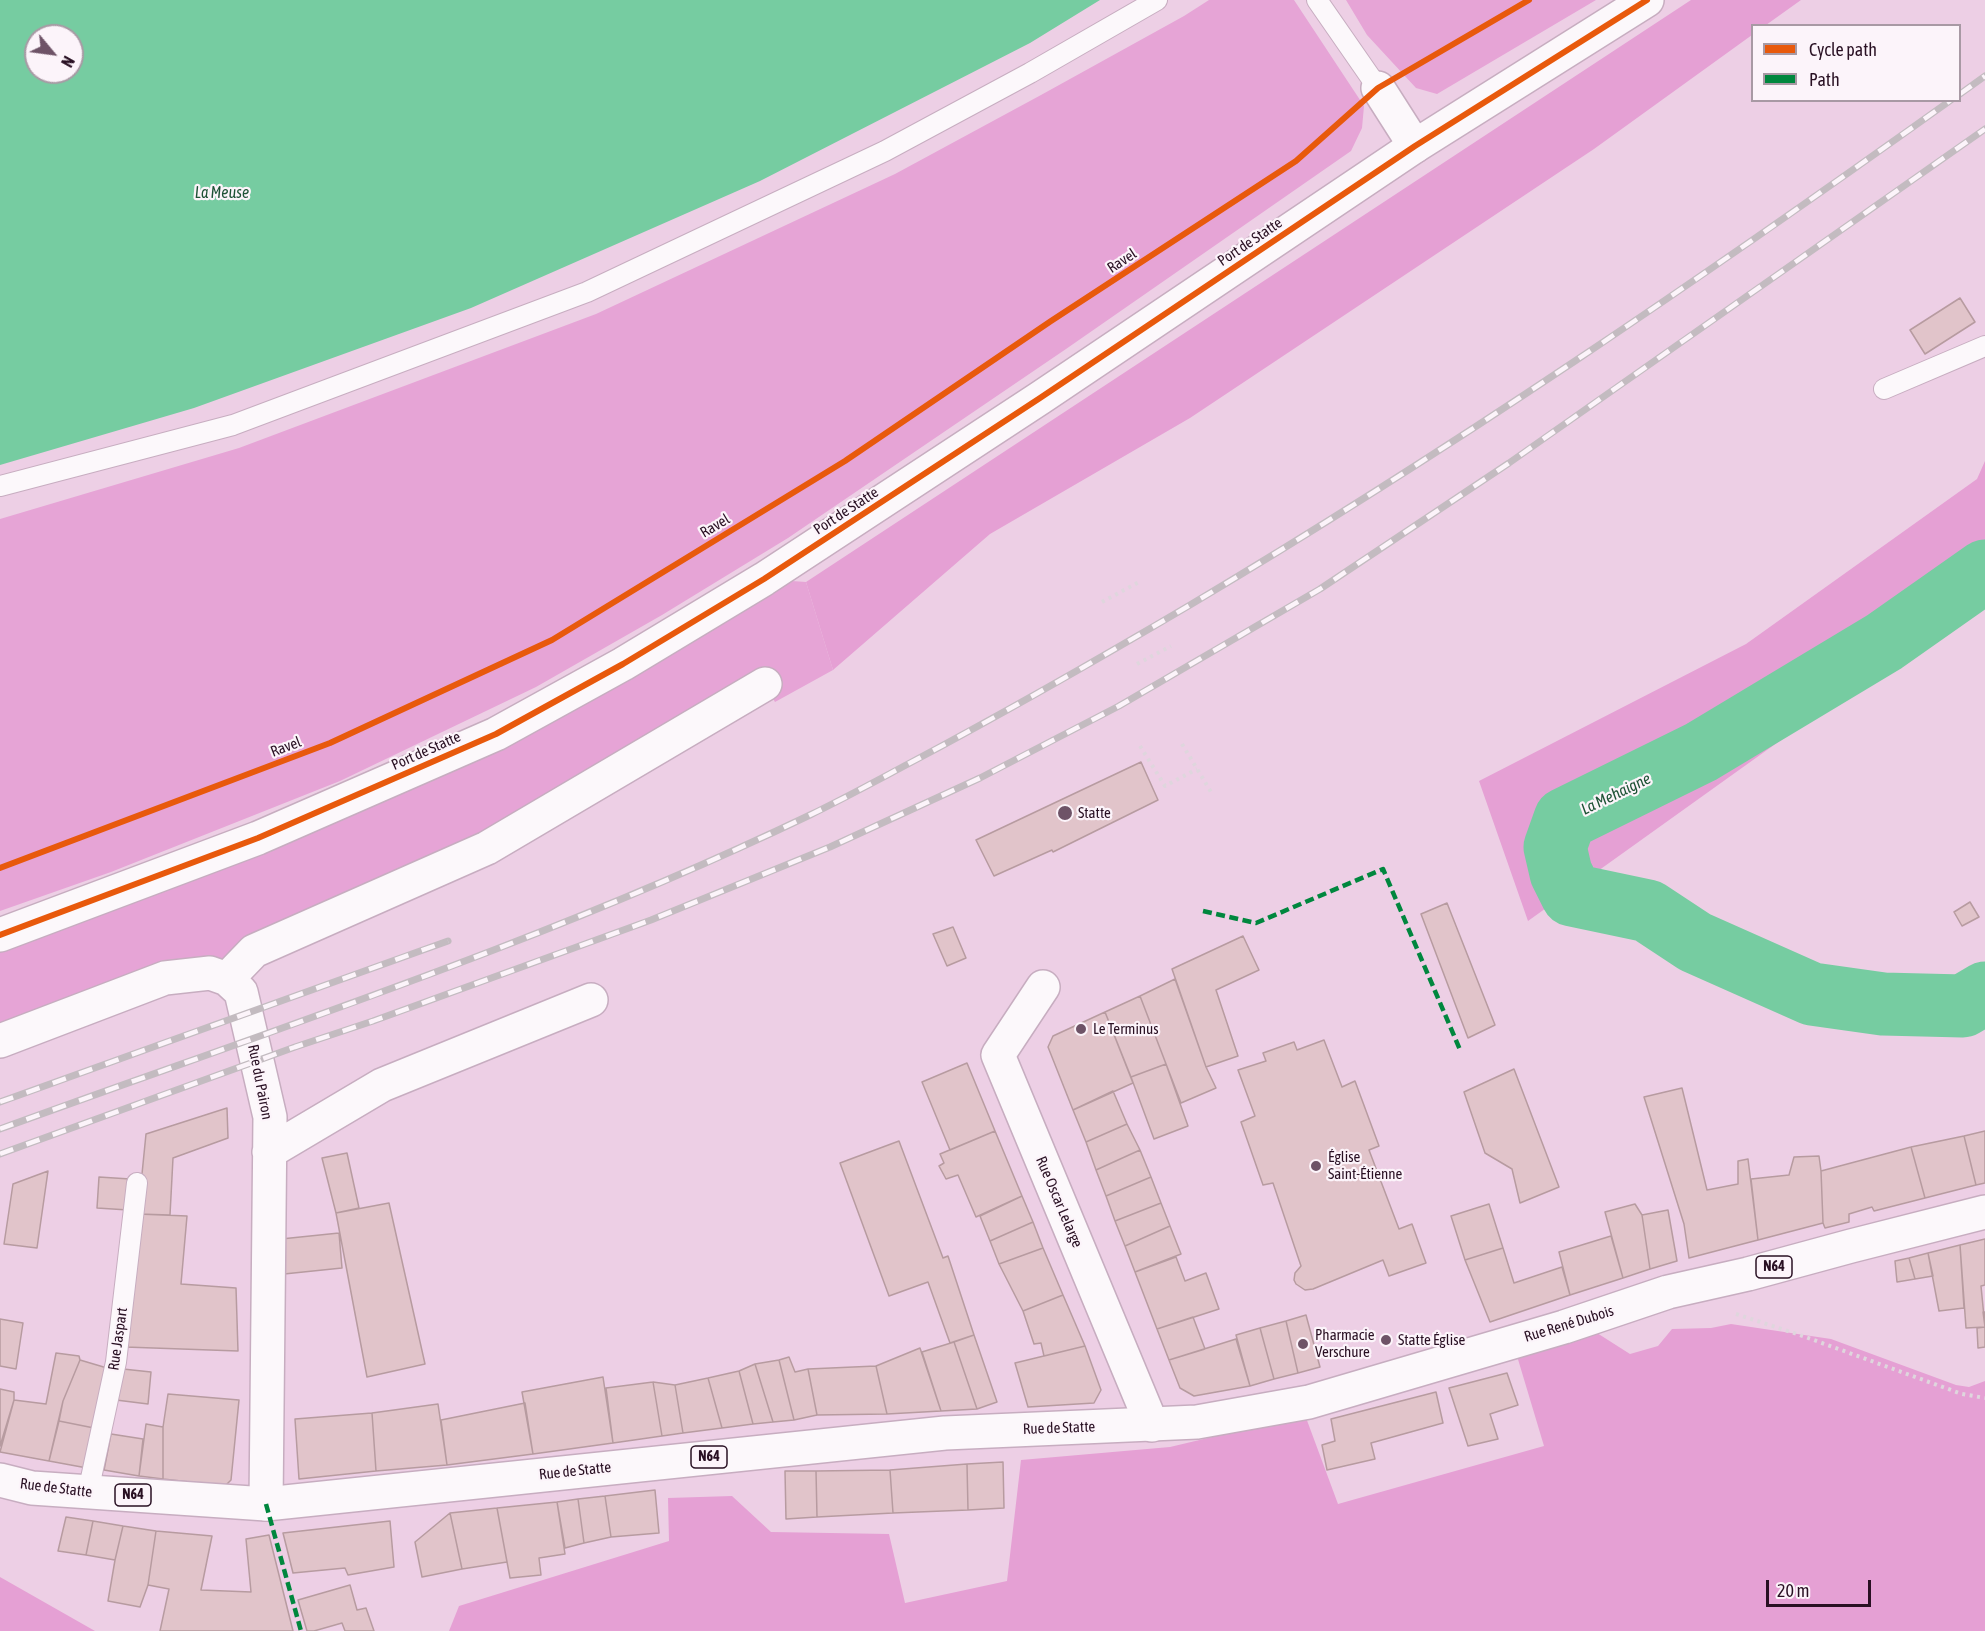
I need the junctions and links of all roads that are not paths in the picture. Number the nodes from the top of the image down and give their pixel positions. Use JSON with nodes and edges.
{"nodes":[{"id":1,"x":1157,"y":0,"type":"edge"},
{"id":2,"x":1317,"y":0,"type":"edge"},
{"id":3,"x":1647,"y":0,"type":"edge"},
{"id":4,"x":1378,"y":88,"type":"joint"},
{"id":5,"x":1415,"y":146,"type":"junction"},
{"id":6,"x":1985,"y":346,"type":"edge"},
{"id":7,"x":1884,"y":389,"type":"dead end"},
{"id":8,"x":0,"y":486,"type":"edge"},
{"id":9,"x":765,"y":684,"type":"dead end"},
{"id":10,"x":0,"y":935,"type":"edge"},
{"id":11,"x":227,"y":979,"type":"junction"},
{"id":12,"x":1043,"y":987,"type":"dead end"},
{"id":13,"x":591,"y":1000,"type":"dead end"},
{"id":14,"x":0,"y":1041,"type":"edge"},
{"id":15,"x":269,"y":1152,"type":"junction"},
{"id":16,"x":137,"y":1183,"type":"dead end"},
{"id":17,"x":1985,"y":1212,"type":"edge"},
{"id":18,"x":1152,"y":1425,"type":"junction"},
{"id":19,"x":0,"y":1480,"type":"edge"},
{"id":20,"x":88,"y":1492,"type":"junction"},
{"id":21,"x":266,"y":1504,"type":"junction"}],
"edges":[{"from":1,"to":8,"type":"lane"},
{"from":2,"to":4,"type":"lane"},
{"from":3,"to":5,"type":"street","name":"Port de Statte"},
{"from":4,"to":5,"type":"street"},
{"from":5,"to":10,"type":"street","name":"Port de Statte"},
{"from":6,"to":7,"type":"lane"},
{"from":9,"to":11,"type":"street"},
{"from":11,"to":14,"type":"street"},
{"from":11,"to":15,"type":"street","name":"Rue du Pairon"},
{"from":12,"to":18,"type":"street","name":"Rue Oscar Lelarge"},
{"from":13,"to":15,"type":"street"},
{"from":15,"to":21,"type":"street","name":"Rue du Pairon"},
{"from":16,"to":20,"type":"lane","name":"Rue Jaspart"},
{"from":17,"to":18,"type":"street","name":"Rue René Dubois","number":"N64"},
{"from":18,"to":21,"type":"street","name":"Rue de Statte","number":"N64"},
{"from":19,"to":20,"type":"street","name":"Rue de Statte","number":"N64"},
{"from":20,"to":21,"type":"street","name":"Rue de Statte","number":"N64"}]}
